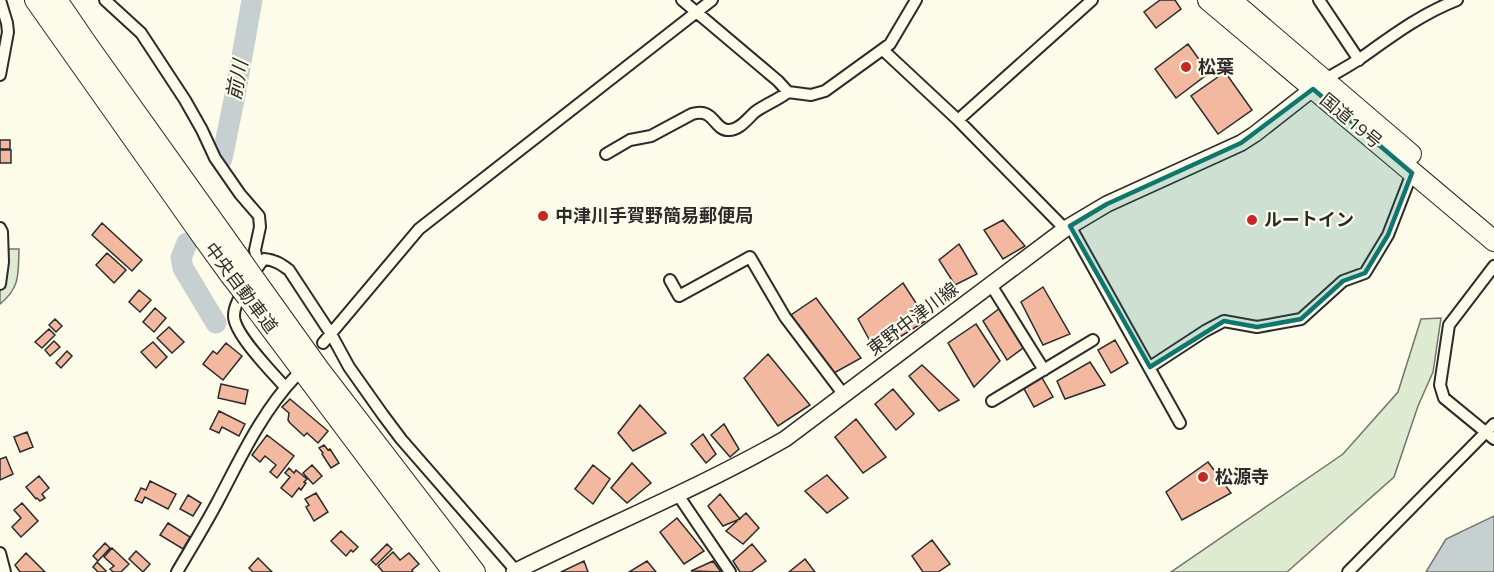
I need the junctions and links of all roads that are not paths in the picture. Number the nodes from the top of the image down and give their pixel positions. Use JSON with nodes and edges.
{"nodes":[{"id":1,"x":0,"y":0,"type":"edge"},
{"id":2,"x":35,"y":0,"type":"edge"},
{"id":3,"x":57,"y":0,"type":"edge"},
{"id":4,"x":105,"y":0,"type":"edge"},
{"id":5,"x":682,"y":0,"type":"edge"},
{"id":6,"x":712,"y":0,"type":"edge"},
{"id":7,"x":916,"y":0,"type":"edge"},
{"id":8,"x":1092,"y":0,"type":"edge"},
{"id":9,"x":1208,"y":0,"type":"edge"},
{"id":10,"x":1231,"y":0,"type":"edge"},
{"id":11,"x":1319,"y":0,"type":"edge"},
{"id":12,"x":1457,"y":0,"type":"edge"},
{"id":13,"x":697,"y":12,"type":"junction"},
{"id":14,"x":883,"y":50,"type":"junction"},
{"id":15,"x":1359,"y":60,"type":"junction"},
{"id":16,"x":0,"y":75,"type":"edge"},
{"id":17,"x":1318,"y":85,"type":"junction"},
{"id":18,"x":788,"y":92,"type":"junction"},
{"id":19,"x":958,"y":120,"type":"junction"},
{"id":20,"x":606,"y":154,"type":"dead end"},
{"id":21,"x":1412,"y":173,"type":"junction"},
{"id":22,"x":0,"y":228,"type":"edge"},
{"id":23,"x":1067,"y":228,"type":"junction"},
{"id":24,"x":1493,"y":235,"type":"edge"},
{"id":25,"x":235,"y":266,"type":"junction"},
{"id":26,"x":1494,"y":266,"type":"edge"},
{"id":27,"x":669,"y":280,"type":"dead end"},
{"id":28,"x":254,"y":281,"type":"junction"},
{"id":29,"x":0,"y":284,"type":"edge"},
{"id":30,"x":991,"y":285,"type":"junction"},
{"id":31,"x":331,"y":334,"type":"junction"},
{"id":32,"x":1093,"y":340,"type":"dead end"},
{"id":33,"x":323,"y":343,"type":"dead end"},
{"id":34,"x":1150,"y":367,"type":"junction"},
{"id":35,"x":1044,"y":370,"type":"junction"},
{"id":36,"x":295,"y":377,"type":"dead end"},
{"id":37,"x":285,"y":387,"type":"junction"},
{"id":38,"x":844,"y":395,"type":"junction"},
{"id":39,"x":992,"y":401,"type":"dead end"},
{"id":40,"x":1180,"y":423,"type":"dead end"},
{"id":41,"x":1494,"y":424,"type":"edge"},
{"id":42,"x":1490,"y":436,"type":"edge"},
{"id":43,"x":678,"y":495,"type":"junction"},
{"id":44,"x":0,"y":553,"type":"edge"},
{"id":45,"x":5,"y":572,"type":"edge"},
{"id":46,"x":177,"y":572,"type":"edge"},
{"id":47,"x":453,"y":572,"type":"edge"},
{"id":48,"x":475,"y":572,"type":"edge"},
{"id":49,"x":516,"y":572,"type":"edge"},
{"id":50,"x":730,"y":572,"type":"edge"},
{"id":51,"x":1348,"y":572,"type":"edge"}],
"edges":[{"from":1,"to":16,"type":"street"},
{"from":2,"to":25,"type":"highway","name":"中央自動車道"},
{"from":3,"to":25,"type":"highway","name":"中央自動車道"},
{"from":4,"to":28,"type":"street"},
{"from":5,"to":13,"type":"street"},
{"from":6,"to":13,"type":"street"},
{"from":7,"to":14,"type":"street"},
{"from":8,"to":19,"type":"street"},
{"from":9,"to":17,"type":"highway","name":"国道19号"},
{"from":10,"to":17,"type":"highway","name":"国道19号"},
{"from":11,"to":15,"type":"street"},
{"from":12,"to":15,"type":"street"},
{"from":13,"to":18,"type":"street"},
{"from":13,"to":31,"type":"street"},
{"from":14,"to":18,"type":"street"},
{"from":14,"to":19,"type":"street"},
{"from":15,"to":17,"type":"street"},
{"from":17,"to":21,"type":"highway","name":"国道19号"},
{"from":17,"to":23,"type":"main road","name":"東野中津川線"},
{"from":17,"to":24,"type":"highway","name":"国道19号"},
{"from":18,"to":20,"type":"street"},
{"from":19,"to":23,"type":"street"},
{"from":21,"to":24,"type":"highway","name":"国道19号"},
{"from":21,"to":34,"type":"street"},
{"from":22,"to":29,"type":"street"},
{"from":23,"to":30,"type":"main road","name":"東野中津川線"},
{"from":23,"to":34,"type":"street"},
{"from":25,"to":28,"type":"highway","name":"中央自動車道","bridge":true},
{"from":26,"to":42,"type":"street"},
{"from":27,"to":38,"type":"street"},
{"from":28,"to":31,"type":"street"},
{"from":28,"to":37,"type":"street"},
{"from":28,"to":47,"type":"highway","name":"中央自動車道"},
{"from":28,"to":48,"type":"highway","name":"中央自動車道"},
{"from":30,"to":35,"type":"street"},
{"from":30,"to":38,"type":"main road","name":"東野中津川線"},
{"from":31,"to":33,"type":"street"},
{"from":31,"to":49,"type":"street"},
{"from":32,"to":35,"type":"street"},
{"from":34,"to":40,"type":"street"},
{"from":35,"to":39,"type":"street"},
{"from":36,"to":37,"type":"street"},
{"from":37,"to":46,"type":"street"},
{"from":38,"to":43,"type":"main road","name":"東野中津川線"},
{"from":41,"to":42,"type":"street"},
{"from":42,"to":51,"type":"street"},
{"from":43,"to":49,"type":"main road","name":"東野中津川線"},
{"from":43,"to":50,"type":"street"},
{"from":44,"to":45,"type":"street"}]}
